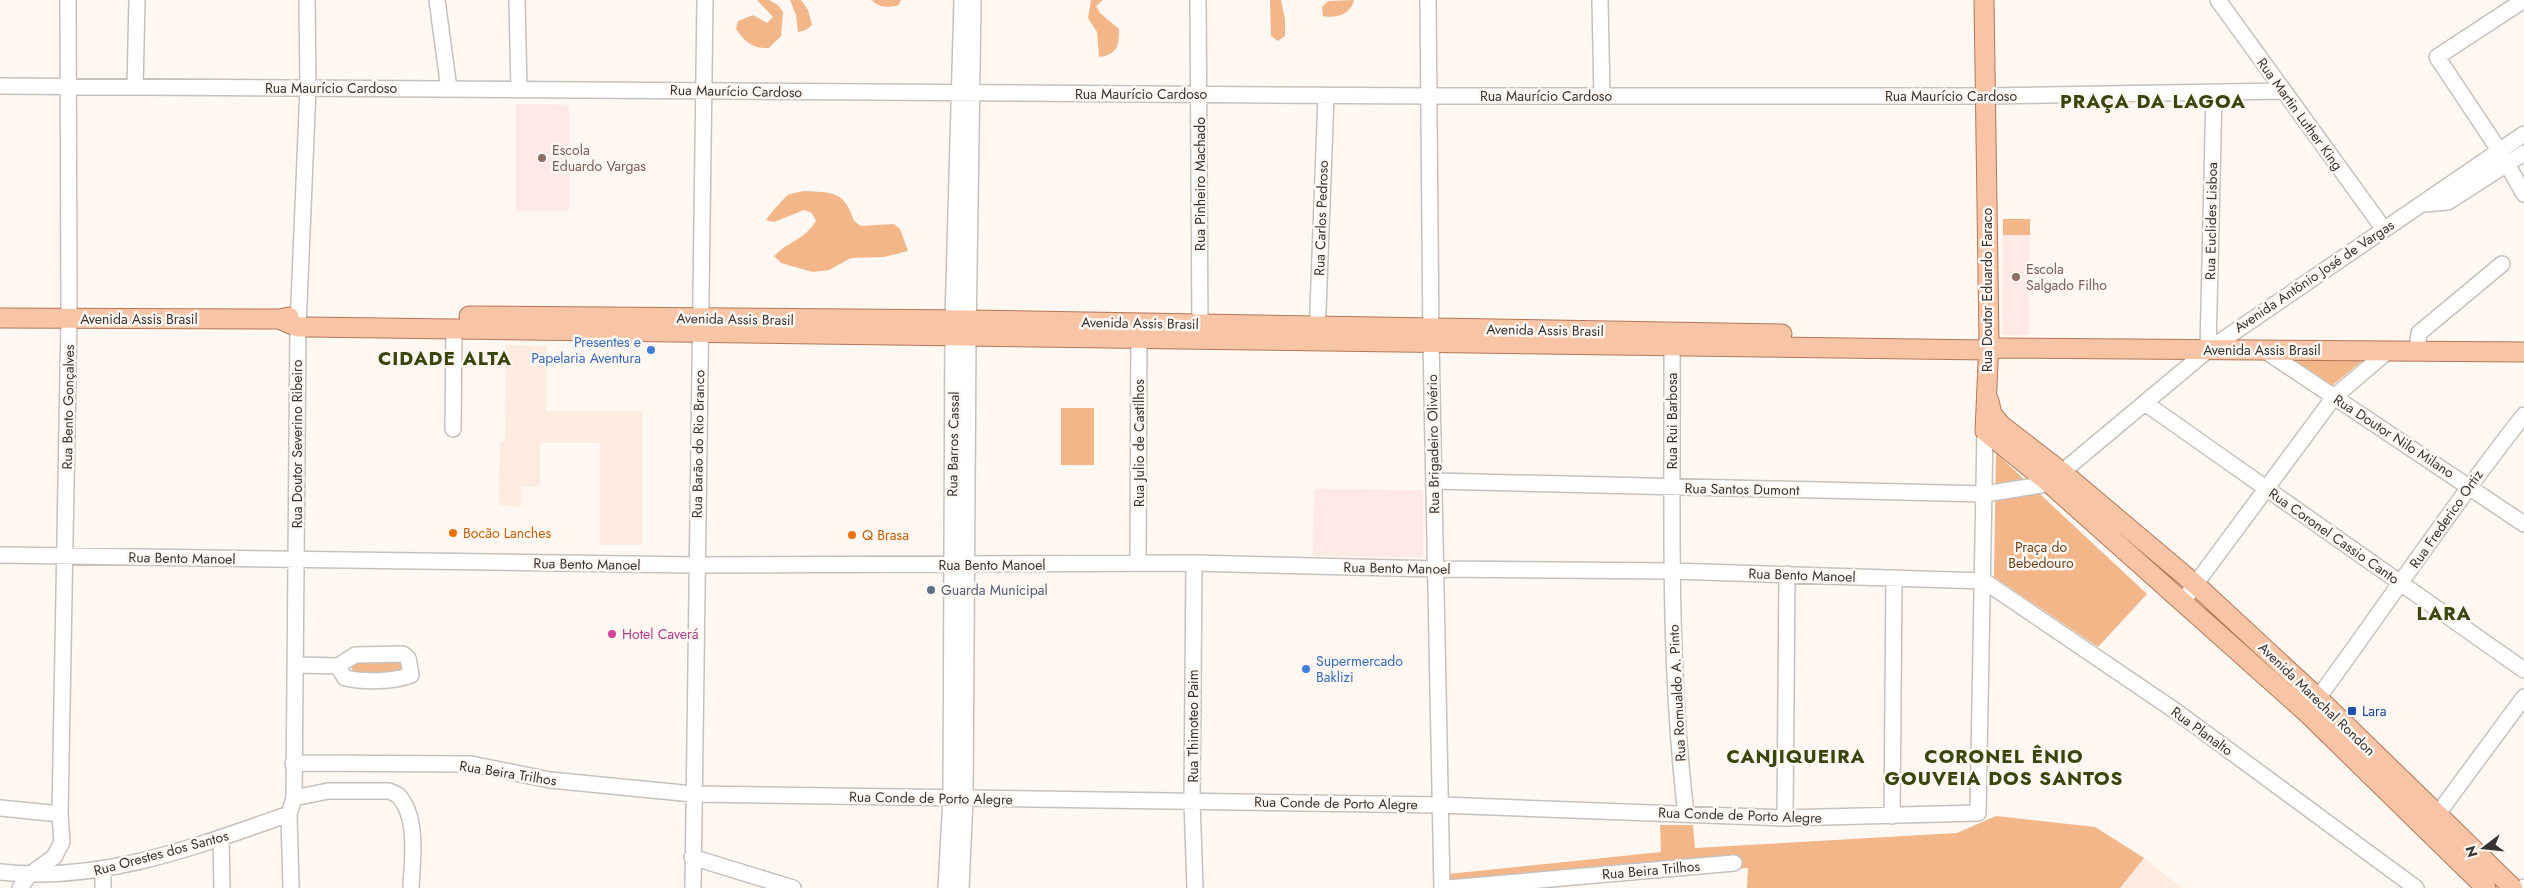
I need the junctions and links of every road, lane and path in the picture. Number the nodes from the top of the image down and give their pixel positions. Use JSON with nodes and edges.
{"nodes":[{"id":1,"x":68,"y":0,"type":"edge"},
{"id":2,"x":137,"y":0,"type":"edge"},
{"id":3,"x":307,"y":0,"type":"edge"},
{"id":4,"x":437,"y":0,"type":"edge"},
{"id":5,"x":517,"y":0,"type":"edge"},
{"id":6,"x":705,"y":0,"type":"edge"},
{"id":7,"x":1198,"y":0,"type":"edge"},
{"id":8,"x":1428,"y":0,"type":"edge"},
{"id":9,"x":1600,"y":0,"type":"edge"},
{"id":10,"x":1984,"y":0,"type":"edge"},
{"id":11,"x":2218,"y":0,"type":"edge"},
{"id":12,"x":2524,"y":0,"type":"edge"},
{"id":13,"x":967,"y":1,"type":"edge"},
{"id":14,"x":0,"y":86,"type":"edge"},
{"id":15,"x":68,"y":86,"type":"junction"},
{"id":16,"x":136,"y":87,"type":"junction"},
{"id":17,"x":308,"y":88,"type":"junction"},
{"id":18,"x":449,"y":89,"type":"junction"},
{"id":19,"x":519,"y":90,"type":"junction"},
{"id":20,"x":704,"y":91,"type":"junction"},
{"id":21,"x":2283,"y":91,"type":"junction"},
{"id":22,"x":2214,"y":92,"type":"junction"},
{"id":23,"x":966,"y":94,"type":"junction"},
{"id":24,"x":1200,"y":95,"type":"junction"},
{"id":25,"x":1326,"y":96,"type":"junction"},
{"id":26,"x":1429,"y":96,"type":"junction"},
{"id":27,"x":1602,"y":96,"type":"junction"},
{"id":28,"x":1985,"y":96,"type":"junction"},
{"id":29,"x":2524,"y":134,"type":"edge"},
{"id":30,"x":2499,"y":150,"type":"junction"},
{"id":31,"x":2524,"y":153,"type":"edge"},
{"id":32,"x":2506,"y":165,"type":"junction"},
{"id":33,"x":2466,"y":182,"type":"junction"},
{"id":34,"x":2524,"y":194,"type":"edge"},
{"id":35,"x":2383,"y":228,"type":"junction"},
{"id":36,"x":2502,"y":264,"type":"dead end"},
{"id":37,"x":0,"y":318,"type":"edge"},
{"id":38,"x":70,"y":319,"type":"junction"},
{"id":39,"x":299,"y":321,"type":"junction"},
{"id":40,"x":699,"y":326,"type":"junction"},
{"id":41,"x":961,"y":328,"type":"junction"},
{"id":42,"x":454,"y":329,"type":"junction"},
{"id":43,"x":1139,"y":330,"type":"junction"},
{"id":44,"x":1200,"y":331,"type":"junction"},
{"id":45,"x":1317,"y":334,"type":"junction"},
{"id":46,"x":1431,"y":335,"type":"junction"},
{"id":47,"x":1672,"y":339,"type":"junction"},
{"id":48,"x":1992,"y":346,"type":"junction"},
{"id":49,"x":2208,"y":350,"type":"junction"},
{"id":50,"x":2264,"y":350,"type":"junction"},
{"id":51,"x":2388,"y":351,"type":"junction"},
{"id":52,"x":2417,"y":351,"type":"junction"},
{"id":53,"x":2524,"y":352,"type":"edge"},
{"id":54,"x":1987,"y":395,"type":"junction"},
{"id":55,"x":2334,"y":397,"type":"junction"},
{"id":56,"x":2145,"y":403,"type":"junction"},
{"id":57,"x":2524,"y":415,"type":"edge"},
{"id":58,"x":453,"y":429,"type":"dead end"},
{"id":59,"x":1985,"y":431,"type":"junction"},
{"id":60,"x":2055,"y":477,"type":"junction"},
{"id":61,"x":1434,"y":481,"type":"junction"},
{"id":62,"x":2468,"y":485,"type":"junction"},
{"id":63,"x":1672,"y":487,"type":"junction"},
{"id":64,"x":2265,"y":488,"type":"junction"},
{"id":65,"x":1985,"y":494,"type":"junction"},
{"id":66,"x":2524,"y":524,"type":"edge"},
{"id":67,"x":0,"y":555,"type":"edge"},
{"id":68,"x":65,"y":556,"type":"junction"},
{"id":69,"x":296,"y":560,"type":"junction"},
{"id":70,"x":1138,"y":563,"type":"junction"},
{"id":71,"x":1194,"y":563,"type":"junction"},
{"id":72,"x":696,"y":565,"type":"junction"},
{"id":73,"x":951,"y":565,"type":"junction"},
{"id":74,"x":967,"y":565,"type":"junction"},
{"id":75,"x":1436,"y":569,"type":"junction"},
{"id":76,"x":1672,"y":571,"type":"junction"},
{"id":77,"x":1787,"y":574,"type":"junction"},
{"id":78,"x":1894,"y":578,"type":"junction"},
{"id":79,"x":1984,"y":581,"type":"junction"},
{"id":80,"x":2402,"y":584,"type":"junction"},
{"id":81,"x":2196,"y":585,"type":"junction"},
{"id":82,"x":2183,"y":601,"type":"junction"},
{"id":83,"x":297,"y":665,"type":"junction"},
{"id":84,"x":338,"y":666,"type":"dead end"},
{"id":85,"x":2524,"y":670,"type":"edge"},
{"id":86,"x":2524,"y":697,"type":"edge"},
{"id":87,"x":2318,"y":698,"type":"junction"},
{"id":88,"x":293,"y":763,"type":"junction"},
{"id":89,"x":693,"y":794,"type":"junction"},
{"id":90,"x":294,"y":798,"type":"junction"},
{"id":91,"x":958,"y":799,"type":"junction"},
{"id":92,"x":1192,"y":802,"type":"junction"},
{"id":93,"x":1441,"y":805,"type":"junction"},
{"id":94,"x":0,"y":808,"type":"edge"},
{"id":95,"x":1978,"y":813,"type":"joint"},
{"id":96,"x":60,"y":814,"type":"junction"},
{"id":97,"x":289,"y":814,"type":"junction"},
{"id":98,"x":1686,"y":814,"type":"junction"},
{"id":99,"x":1892,"y":816,"type":"junction"},
{"id":100,"x":1785,"y":818,"type":"junction"},
{"id":101,"x":2432,"y":822,"type":"junction"},
{"id":102,"x":221,"y":838,"type":"junction"},
{"id":103,"x":692,"y":857,"type":"junction"},
{"id":104,"x":1734,"y":863,"type":"dead end"},
{"id":105,"x":103,"y":870,"type":"junction"},
{"id":106,"x":0,"y":872,"type":"edge"},
{"id":107,"x":29,"y":875,"type":"junction"},
{"id":108,"x":20,"y":888,"type":"edge"},
{"id":109,"x":103,"y":888,"type":"edge"},
{"id":110,"x":222,"y":888,"type":"edge"},
{"id":111,"x":290,"y":888,"type":"edge"},
{"id":112,"x":411,"y":888,"type":"edge"},
{"id":113,"x":693,"y":888,"type":"edge"},
{"id":114,"x":793,"y":888,"type":"edge"},
{"id":115,"x":946,"y":888,"type":"edge"},
{"id":116,"x":961,"y":888,"type":"edge"},
{"id":117,"x":1195,"y":888,"type":"edge"},
{"id":118,"x":1442,"y":888,"type":"edge"},
{"id":119,"x":1448,"y":888,"type":"edge"},
{"id":120,"x":2416,"y":888,"type":"edge"},
{"id":121,"x":2486,"y":888,"type":"edge"},
{"id":122,"x":2513,"y":888,"type":"edge"}],
"edges":[{"from":1,"to":15,"type":"street","name":"Rua Bento Gonçalves"},
{"from":2,"to":16,"type":"street"},
{"from":3,"to":17,"type":"street","name":"Rua Doutor Severino Ribeiro"},
{"from":4,"to":18,"type":"street"},
{"from":5,"to":19,"type":"street"},
{"from":6,"to":20,"type":"street","name":"Rua Barão do Rio Branco"},
{"from":7,"to":24,"type":"street","name":"Rua Pinheiro Machado"},
{"from":8,"to":26,"type":"street","name":"Rua Brigadeiro Olivério"},
{"from":9,"to":27,"type":"street"},
{"from":10,"to":28,"type":"main road","name":"Rua Doutor Eduardo Faraco"},
{"from":11,"to":21,"type":"street","name":"Rua Martin Luther King"},
{"from":12,"to":30,"type":"street"},
{"from":13,"to":23,"type":"street","name":"Rua Barros Cassal"},
{"from":14,"to":15,"type":"street","name":"Rua Maurício Cardoso"},
{"from":15,"to":16,"type":"street","name":"Rua Maurício Cardoso"},
{"from":15,"to":38,"type":"street","name":"Rua Bento Gonçalves"},
{"from":16,"to":17,"type":"street","name":"Rua Maurício Cardoso"},
{"from":17,"to":18,"type":"street","name":"Rua Maurício Cardoso"},
{"from":17,"to":39,"type":"street","name":"Rua Doutor Severino Ribeiro"},
{"from":18,"to":19,"type":"street","name":"Rua Maurício Cardoso"},
{"from":19,"to":20,"type":"street","name":"Rua Maurício Cardoso"},
{"from":20,"to":23,"type":"street","name":"Rua Maurício Cardoso"},
{"from":20,"to":40,"type":"street","name":"Rua Barão do Rio Branco"},
{"from":21,"to":22,"type":"street","name":"Rua Maurício Cardoso"},
{"from":21,"to":35,"type":"street","name":"Rua Martin Luther King"},
{"from":22,"to":28,"type":"street","name":"Rua Maurício Cardoso"},
{"from":22,"to":49,"type":"street","name":"Rua Euclides Lisboa"},
{"from":23,"to":24,"type":"street","name":"Rua Maurício Cardoso"},
{"from":23,"to":41,"type":"street","name":"Rua Barros Cassal"},
{"from":24,"to":25,"type":"street","name":"Rua Maurício Cardoso"},
{"from":24,"to":44,"type":"street","name":"Rua Pinheiro Machado"},
{"from":25,"to":26,"type":"street","name":"Rua Maurício Cardoso"},
{"from":25,"to":45,"type":"street","name":"Rua Carlos Pedroso"},
{"from":26,"to":27,"type":"street","name":"Rua Maurício Cardoso"},
{"from":26,"to":46,"type":"street","name":"Rua Brigadeiro Olivério"},
{"from":27,"to":28,"type":"street","name":"Rua Maurício Cardoso"},
{"from":28,"to":48,"type":"main road","name":"Rua Doutor Eduardo Faraco"},
{"from":29,"to":30,"type":"street","name":"Avenida Antônio José de Vargas"},
{"from":30,"to":32,"type":"street"},
{"from":30,"to":33,"type":"street","name":"Avenida Antônio José de Vargas"},
{"from":31,"to":32,"type":"street","name":"Avenida Antônio José de Vargas"},
{"from":32,"to":33,"type":"street","name":"Avenida Antônio José de Vargas"},
{"from":32,"to":34,"type":"street"},
{"from":33,"to":35,"type":"street","name":"Avenida Antônio José de Vargas"},
{"from":35,"to":49,"type":"street","name":"Avenida Antônio José de Vargas"},
{"from":36,"to":52,"type":"street"},
{"from":37,"to":38,"type":"main road","name":"Avenida Assis Brasil"},
{"from":38,"to":39,"type":"main road","name":"Avenida Assis Brasil"},
{"from":38,"to":68,"type":"street","name":"Rua Bento Gonçalves"},
{"from":39,"to":40,"type":"main road","name":"Avenida Assis Brasil"},
{"from":39,"to":42,"type":"main road","name":"Avenida Assis Brasil"},
{"from":39,"to":69,"type":"street","name":"Rua Doutor Severino Ribeiro"},
{"from":40,"to":41,"type":"main road","name":"Avenida Assis Brasil"},
{"from":40,"to":42,"type":"main road","name":"Avenida Assis Brasil"},
{"from":40,"to":72,"type":"street","name":"Rua Barão do Rio Branco"},
{"from":41,"to":43,"type":"main road","name":"Avenida Assis Brasil"},
{"from":41,"to":73,"type":"street","name":"Rua Barros Cassal"},
{"from":41,"to":74,"type":"street","name":"Rua Barros Cassal"},
{"from":42,"to":58,"type":"street"},
{"from":43,"to":44,"type":"main road","name":"Avenida Assis Brasil"},
{"from":43,"to":70,"type":"street","name":"Rua Julio de Castilhos"},
{"from":44,"to":45,"type":"main road","name":"Avenida Assis Brasil"},
{"from":45,"to":46,"type":"main road","name":"Avenida Assis Brasil"},
{"from":46,"to":47,"type":"main road","name":"Avenida Assis Brasil"},
{"from":46,"to":61,"type":"street","name":"Rua Brigadeiro Olivério"},
{"from":47,"to":48,"type":"main road","name":"Avenida Assis Brasil"},
{"from":47,"to":63,"type":"street","name":"Rua Rui Barbosa"},
{"from":48,"to":49,"type":"main road","name":"Avenida Assis Brasil"},
{"from":48,"to":54,"type":"main road","name":"Rua Doutor Eduardo Faraco"},
{"from":49,"to":50,"type":"main road","name":"Avenida Assis Brasil"},
{"from":49,"to":56,"type":"street","name":"Avenida Antônio José de Vargas"},
{"from":50,"to":51,"type":"main road","name":"Avenida Assis Brasil"},
{"from":50,"to":55,"type":"street","name":"Rua Doutor Nilo Milano"},
{"from":51,"to":52,"type":"main road","name":"Avenida Assis Brasil"},
{"from":51,"to":55,"type":"street"},
{"from":52,"to":53,"type":"main road","name":"Avenida Assis Brasil"},
{"from":54,"to":59,"type":"main road","name":"Rua Doutor Eduardo Faraco"},
{"from":54,"to":60,"type":"main road","name":"Avenida Marechal Rondon"},
{"from":55,"to":62,"type":"street","name":"Rua Doutor Nilo Milano"},
{"from":55,"to":64,"type":"street"},
{"from":56,"to":60,"type":"street","name":"Avenida Antônio José de Vargas"},
{"from":56,"to":64,"type":"street","name":"Rua Coronel Cassio Canto"},
{"from":57,"to":62,"type":"street","name":"Rua Frederico Ortiz"},
{"from":59,"to":60,"type":"main road","name":"Avenida Marechal Rondon"},
{"from":59,"to":65,"type":"street","name":"Rua Doutor Eduardo Faraco"},
{"from":60,"to":65,"type":"street","name":"Rua Santos Dumont"},
{"from":60,"to":81,"type":"main road","name":"Avenida Marechal Rondon"},
{"from":60,"to":82,"type":"main road","name":"Avenida Marechal Rondon"},
{"from":61,"to":63,"type":"street","name":"Rua Santos Dumont"},
{"from":61,"to":75,"type":"street","name":"Rua Brigadeiro Olivério"},
{"from":62,"to":66,"type":"street","name":"Rua Doutor Nilo Milano"},
{"from":62,"to":80,"type":"street","name":"Rua Frederico Ortiz"},
{"from":63,"to":65,"type":"street","name":"Rua Santos Dumont"},
{"from":63,"to":76,"type":"street","name":"Rua Rui Barbosa"},
{"from":64,"to":80,"type":"street","name":"Rua Coronel Cassio Canto"},
{"from":64,"to":81,"type":"street"},
{"from":65,"to":79,"type":"street","name":"Rua Doutor Eduardo Faraco"},
{"from":67,"to":68,"type":"street","name":"Rua Bento Manoel"},
{"from":68,"to":69,"type":"street","name":"Rua Bento Manoel"},
{"from":68,"to":96,"type":"street","name":"Rua Bento Gonçalves"},
{"from":69,"to":72,"type":"street","name":"Rua Bento Manoel"},
{"from":69,"to":83,"type":"street","name":"Rua Doutor Severino Ribeiro"},
{"from":70,"to":71,"type":"street","name":"Rua Bento Manoel"},
{"from":70,"to":74,"type":"street","name":"Rua Bento Manoel"},
{"from":71,"to":75,"type":"street","name":"Rua Bento Manoel"},
{"from":71,"to":92,"type":"street","name":"Rua Thimoteo Paim"},
{"from":72,"to":73,"type":"street","name":"Rua Bento Manoel"},
{"from":72,"to":89,"type":"street","name":"Rua Barão do Rio Branco"},
{"from":73,"to":74,"type":"street","name":"Rua Bento Manoel"},
{"from":73,"to":91,"type":"street","name":"Rua Barros Cassal"},
{"from":74,"to":91,"type":"street","name":"Rua Barros Cassal"},
{"from":75,"to":76,"type":"street","name":"Rua Bento Manoel"},
{"from":75,"to":93,"type":"street","name":"Rua Brigadeiro Olivério"},
{"from":76,"to":77,"type":"street","name":"Rua Bento Manoel"},
{"from":76,"to":98,"type":"street","name":"Rua Romualdo A. Pinto"},
{"from":77,"to":78,"type":"street","name":"Rua Bento Manoel"},
{"from":77,"to":100,"type":"street"},
{"from":78,"to":79,"type":"street","name":"Rua Bento Manoel"},
{"from":78,"to":99,"type":"street"},
{"from":79,"to":95,"type":"street","name":"Rua Doutor Eduardo Faraco"},
{"from":79,"to":120,"type":"street","name":"Rua Planalto"},
{"from":80,"to":85,"type":"street","name":"Rua Coronel Cassio Canto"},
{"from":80,"to":87,"type":"street","name":"Rua Frederico Ortiz"},
{"from":81,"to":82,"type":"street"},
{"from":81,"to":87,"type":"main road","name":"Avenida Marechal Rondon"},
{"from":82,"to":101,"type":"main road","name":"Avenida Marechal Rondon"},
{"from":83,"to":84,"type":"street"},
{"from":83,"to":88,"type":"street","name":"Rua Doutor Severino Ribeiro"},
{"from":86,"to":101,"type":"street"},
{"from":87,"to":101,"type":"main road","name":"Avenida Marechal Rondon"},
{"from":88,"to":89,"type":"street","name":"Rua Beira Trilhos"},
{"from":88,"to":90,"type":"street","name":"Rua Doutor Severino Ribeiro"},
{"from":89,"to":91,"type":"street","name":"Rua Conde de Porto Alegre"},
{"from":89,"to":103,"type":"street","name":"Rua Barão do Rio Branco"},
{"from":90,"to":97,"type":"street","name":"Rua Doutor Severino Ribeiro"},
{"from":90,"to":112,"type":"street"},
{"from":91,"to":92,"type":"street","name":"Rua Conde de Porto Alegre"},
{"from":91,"to":115,"type":"street","name":"Rua Barros Cassal"},
{"from":91,"to":116,"type":"street","name":"Rua Barros Cassal"},
{"from":92,"to":93,"type":"street","name":"Rua Conde de Porto Alegre"},
{"from":92,"to":117,"type":"street","name":"Rua Thimoteo Paim"},
{"from":93,"to":98,"type":"street","name":"Rua Conde de Porto Alegre"},
{"from":93,"to":118,"type":"street","name":"Rua Brigadeiro Olivério"},
{"from":94,"to":96,"type":"street"},
{"from":95,"to":99,"type":"street","name":"Rua Conde de Porto Alegre"},
{"from":96,"to":107,"type":"street","name":"Rua Bento Gonçalves"},
{"from":97,"to":102,"type":"street","name":"Rua Orestes dos Santos"},
{"from":97,"to":111,"type":"street","name":"Rua Doutor Severino Ribeiro"},
{"from":98,"to":100,"type":"street","name":"Rua Conde de Porto Alegre"},
{"from":99,"to":100,"type":"street","name":"Rua Conde de Porto Alegre"},
{"from":101,"to":121,"type":"main road","name":"Avenida Marechal Rondon"},
{"from":101,"to":122,"type":"main road","name":"Avenida Marechal Rondon"},
{"from":102,"to":105,"type":"street","name":"Rua Orestes dos Santos"},
{"from":102,"to":110,"type":"street"},
{"from":103,"to":113,"type":"street","name":"Rua Barão do Rio Branco"},
{"from":103,"to":114,"type":"street"},
{"from":104,"to":119,"type":"street","name":"Rua Beira Trilhos"},
{"from":105,"to":107,"type":"street","name":"Rua Orestes dos Santos"},
{"from":105,"to":109,"type":"street"},
{"from":106,"to":107,"type":"street","name":"Rua Orestes dos Santos"},
{"from":107,"to":108,"type":"street","name":"Rua Bento Gonçalves"}]}
